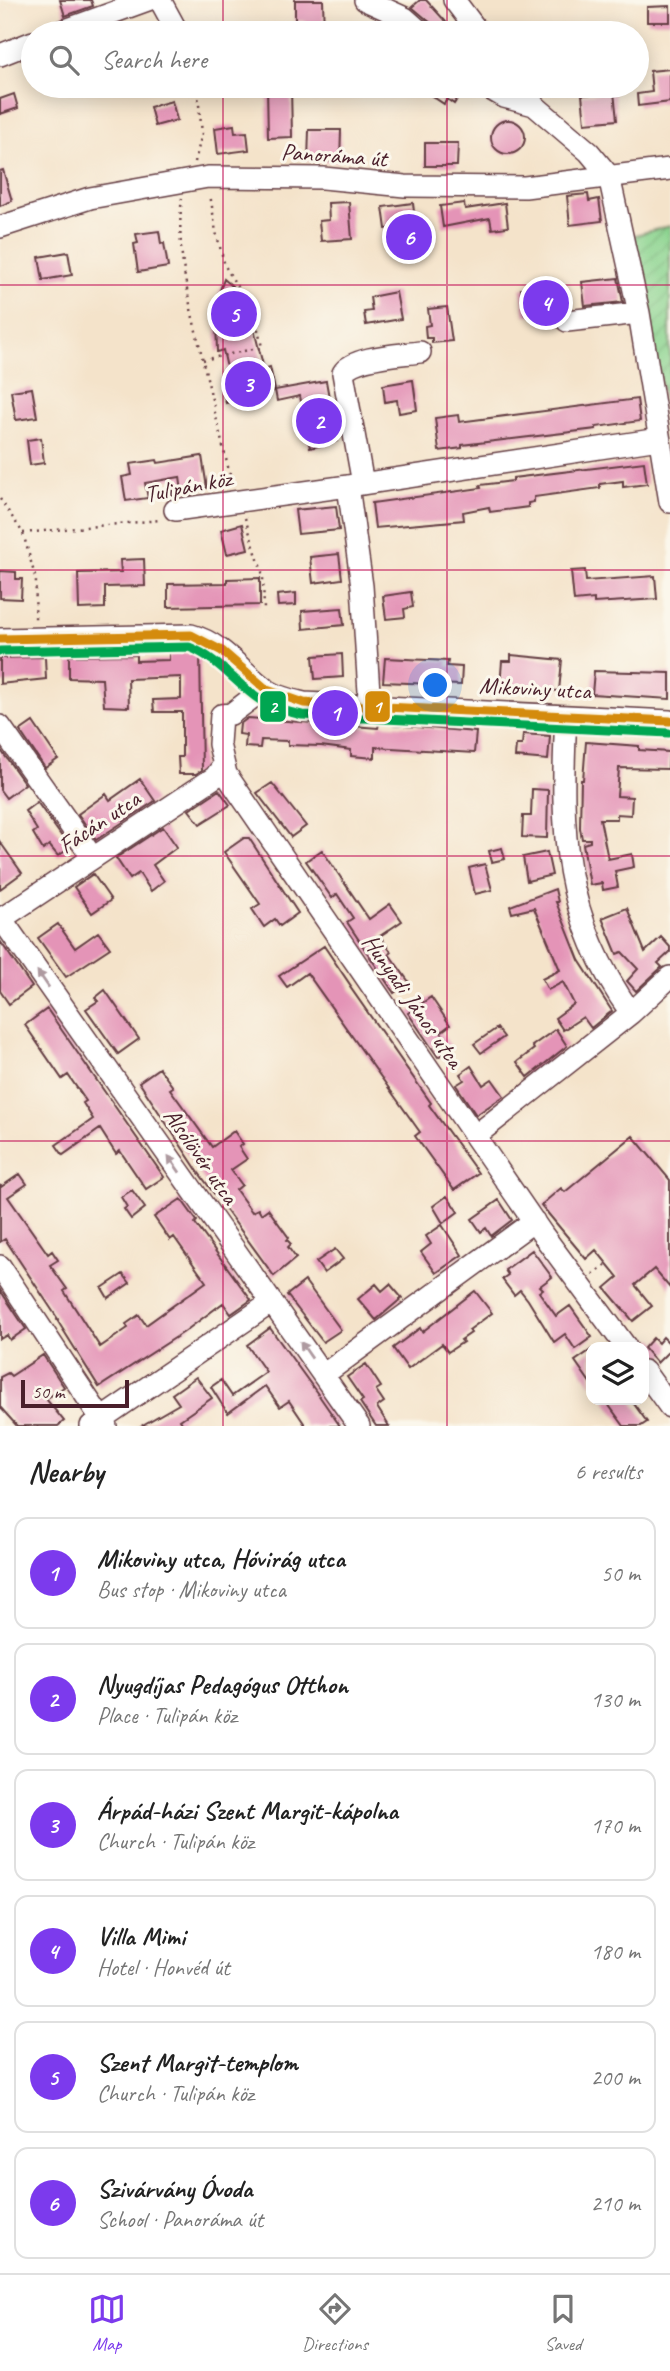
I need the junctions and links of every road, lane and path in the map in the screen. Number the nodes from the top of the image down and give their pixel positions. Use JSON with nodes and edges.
{"nodes":[{"id":1,"x":148,"y":0,"type":"edge"},
{"id":2,"x":160,"y":0,"type":"edge"},
{"id":3,"x":365,"y":0,"type":"edge"},
{"id":4,"x":454,"y":0,"type":"edge"},
{"id":5,"x":90,"y":21,"type":"edge"},
{"id":6,"x":171,"y":21,"type":"edge"},
{"id":7,"x":408,"y":21,"type":"edge"},
{"id":8,"x":470,"y":21,"type":"edge"},
{"id":9,"x":21,"y":47,"type":"edge"},
{"id":10,"x":0,"y":55,"type":"edge"},
{"id":11,"x":198,"y":98,"type":"edge"},
{"id":12,"x":508,"y":98,"type":"edge"},
{"id":13,"x":528,"y":98,"type":"edge"},
{"id":14,"x":534,"y":105,"type":"junction"},
{"id":15,"x":670,"y":169,"type":"edge"},
{"id":16,"x":609,"y":176,"type":"junction"},
{"id":17,"x":199,"y":178,"type":"junction"},
{"id":18,"x":0,"y":227,"type":"edge"},
{"id":19,"x":639,"y":313,"type":"junction"},
{"id":20,"x":567,"y":321,"type":"dead end"},
{"id":21,"x":420,"y":352,"type":"dead end"},
{"id":22,"x":203,"y":360,"type":"junction"},
{"id":23,"x":659,"y":439,"type":"junction"},
{"id":24,"x":356,"y":485,"type":"junction"},
{"id":25,"x":0,"y":499,"type":"edge"},
{"id":26,"x":670,"y":502,"type":"edge"},
{"id":27,"x":241,"y":508,"type":"junction"},
{"id":28,"x":176,"y":510,"type":"joint"},
{"id":29,"x":23,"y":533,"type":"junction"},
{"id":30,"x":264,"y":611,"type":"dead end"},
{"id":31,"x":0,"y":639,"type":"edge"},
{"id":32,"x":36,"y":639,"type":"junction"},
{"id":33,"x":265,"y":688,"type":"junction"},
{"id":34,"x":366,"y":705,"type":"junction"},
{"id":35,"x":566,"y":716,"type":"junction"},
{"id":36,"x":670,"y":721,"type":"edge"},
{"id":37,"x":0,"y":726,"type":"edge"},
{"id":38,"x":223,"y":766,"type":"junction"},
{"id":39,"x":93,"y":858,"type":"junction"},
{"id":40,"x":1,"y":918,"type":"edge"},
{"id":41,"x":670,"y":977,"type":"edge"},
{"id":42,"x":631,"y":1013,"type":"junction"},
{"id":43,"x":475,"y":1136,"type":"junction"},
{"id":44,"x":534,"y":1221,"type":"junction"},
{"id":45,"x":608,"y":1264,"type":"dead end"},
{"id":46,"x":0,"y":1266,"type":"edge"},
{"id":47,"x":587,"y":1279,"type":"dead end"},
{"id":48,"x":272,"y":1302,"type":"junction"},
{"id":49,"x":622,"y":1342,"type":"edge"},
{"id":50,"x":323,"y":1375,"type":"junction"},
{"id":51,"x":649,"y":1378,"type":"edge"},
{"id":52,"x":670,"y":1407,"type":"edge"},
{"id":53,"x":100,"y":1424,"type":"edge"},
{"id":54,"x":359,"y":1426,"type":"edge"}],
"edges":[{"from":1,"to":5,"type":"street"},
{"from":2,"to":6,"type":"street"},
{"from":3,"to":7,"type":"street"},
{"from":4,"to":8,"type":"street"},
{"from":9,"to":10,"type":"street"},
{"from":11,"to":17,"type":"path"},
{"from":12,"to":14,"type":"street"},
{"from":13,"to":14,"type":"street"},
{"from":14,"to":16,"type":"street"},
{"from":15,"to":16,"type":"street","name":"Panoráma út"},
{"from":16,"to":17,"type":"street","name":"Panoráma út"},
{"from":16,"to":19,"type":"street"},
{"from":17,"to":18,"type":"street","name":"Panoráma út"},
{"from":17,"to":22,"type":"path"},
{"from":17,"to":22,"type":"path"},
{"from":19,"to":20,"type":"street"},
{"from":19,"to":23,"type":"street"},
{"from":21,"to":24,"type":"street"},
{"from":22,"to":27,"type":"path"},
{"from":23,"to":24,"type":"street","name":"Tulipán köz"},
{"from":23,"to":26,"type":"street"},
{"from":24,"to":27,"type":"street","name":"Tulipán köz"},
{"from":24,"to":34,"type":"street"},
{"from":25,"to":29,"type":"path"},
{"from":27,"to":28,"type":"street","name":"Tulipán köz"},
{"from":27,"to":30,"type":"path"},
{"from":28,"to":29,"type":"path","name":"Tulipán köz"},
{"from":29,"to":32,"type":"path"},
{"from":31,"to":32,"type":"street","name":"Mikoviny utca"},
{"from":32,"to":33,"type":"street","name":"Mikoviny utca"},
{"from":33,"to":34,"type":"street","name":"Mikoviny utca"},
{"from":33,"to":38,"type":"street","name":"Hunyadi János utca"},
{"from":34,"to":35,"type":"street","name":"Mikoviny utca"},
{"from":35,"to":36,"type":"street","name":"Mikoviny utca"},
{"from":35,"to":42,"type":"street"},
{"from":37,"to":39,"type":"street"},
{"from":38,"to":39,"type":"street","name":"Fácán utca"},
{"from":38,"to":43,"type":"street","name":"Hunyadi János utca"},
{"from":39,"to":40,"type":"street","name":"Fácán utca"},
{"from":48,"to":40,"type":"street","name":"Alsólövér utca","one_way":true},
{"from":41,"to":42,"type":"street"},
{"from":42,"to":43,"type":"street"},
{"from":43,"to":44,"type":"street","name":"Hunyadi János utca"},
{"from":44,"to":49,"type":"street","name":"Hunyadi János utca"},
{"from":44,"to":50,"type":"street"},
{"from":45,"to":47,"type":"path"},
{"from":46,"to":53,"type":"street"},
{"from":50,"to":48,"type":"street","name":"Alsólövér utca","one_way":true},
{"from":48,"to":53,"type":"street"},
{"from":50,"to":54,"type":"street","name":"Alsólövér utca"},
{"from":51,"to":52,"type":"street"}]}
